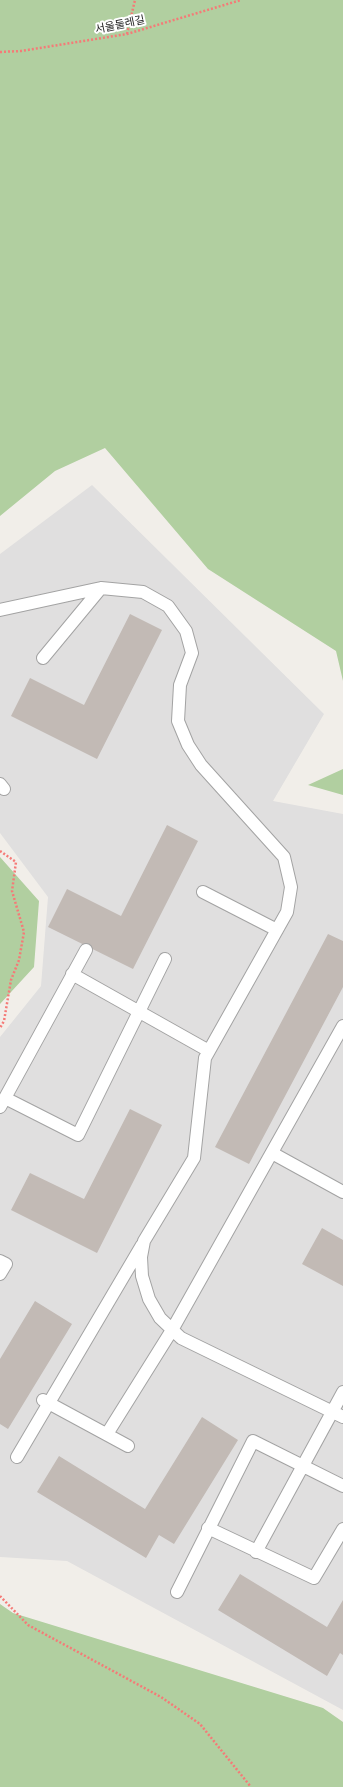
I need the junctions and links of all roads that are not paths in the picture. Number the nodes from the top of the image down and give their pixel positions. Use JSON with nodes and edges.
{"nodes":[{"id":1,"x":101,"y":588,"type":"junction"},
{"id":2,"x":0,"y":610,"type":"edge"},
{"id":3,"x":43,"y":658,"type":"dead end"},
{"id":4,"x":203,"y":892,"type":"dead end"},
{"id":5,"x":277,"y":930,"type":"junction"},
{"id":6,"x":86,"y":950,"type":"dead end"},
{"id":7,"x":166,"y":959,"type":"dead end"},
{"id":8,"x":72,"y":974,"type":"junction"},
{"id":9,"x":140,"y":1010,"type":"junction"},
{"id":10,"x":343,"y":1026,"type":"edge"},
{"id":11,"x":210,"y":1050,"type":"junction"},
{"id":12,"x":2,"y":1103,"type":"edge"},
{"id":13,"x":272,"y":1153,"type":"junction"},
{"id":14,"x":343,"y":1192,"type":"edge"},
{"id":15,"x":144,"y":1241,"type":"junction"},
{"id":16,"x":0,"y":1260,"type":"edge"},
{"id":17,"x":0,"y":1274,"type":"edge"},
{"id":18,"x":172,"y":1330,"type":"junction"},
{"id":19,"x":343,"y":1392,"type":"edge"},
{"id":20,"x":46,"y":1401,"type":"junction"},
{"id":21,"x":338,"y":1413,"type":"edge"},
{"id":22,"x":107,"y":1434,"type":"junction"},
{"id":23,"x":128,"y":1446,"type":"dead end"},
{"id":24,"x":17,"y":1457,"type":"dead end"},
{"id":25,"x":303,"y":1467,"type":"junction"},
{"id":26,"x":343,"y":1486,"type":"edge"},
{"id":27,"x":208,"y":1528,"type":"junction"},
{"id":28,"x":343,"y":1529,"type":"edge"},
{"id":29,"x":256,"y":1552,"type":"junction"},
{"id":30,"x":177,"y":1592,"type":"dead end"}],
"edges":[{"from":1,"to":2,"type":"lane"},
{"from":1,"to":3,"type":"lane"},
{"from":1,"to":5,"type":"lane"},
{"from":4,"to":5,"type":"lane"},
{"from":5,"to":11,"type":"lane"},
{"from":6,"to":8,"type":"lane"},
{"from":7,"to":9,"type":"lane"},
{"from":8,"to":9,"type":"lane"},
{"from":8,"to":12,"type":"lane"},
{"from":9,"to":11,"type":"lane"},
{"from":9,"to":12,"type":"lane"},
{"from":10,"to":13,"type":"lane"},
{"from":11,"to":15,"type":"lane"},
{"from":13,"to":14,"type":"lane"},
{"from":13,"to":18,"type":"lane"},
{"from":15,"to":18,"type":"lane"},
{"from":15,"to":20,"type":"lane"},
{"from":16,"to":17,"type":"lane"},
{"from":18,"to":21,"type":"lane"},
{"from":18,"to":22,"type":"lane"},
{"from":19,"to":21,"type":"lane"},
{"from":20,"to":22,"type":"lane"},
{"from":20,"to":24,"type":"lane"},
{"from":21,"to":25,"type":"lane"},
{"from":22,"to":23,"type":"lane"},
{"from":25,"to":26,"type":"lane"},
{"from":25,"to":27,"type":"lane"},
{"from":25,"to":29,"type":"lane"},
{"from":27,"to":29,"type":"lane"},
{"from":27,"to":30,"type":"lane"},
{"from":28,"to":29,"type":"lane"}]}
